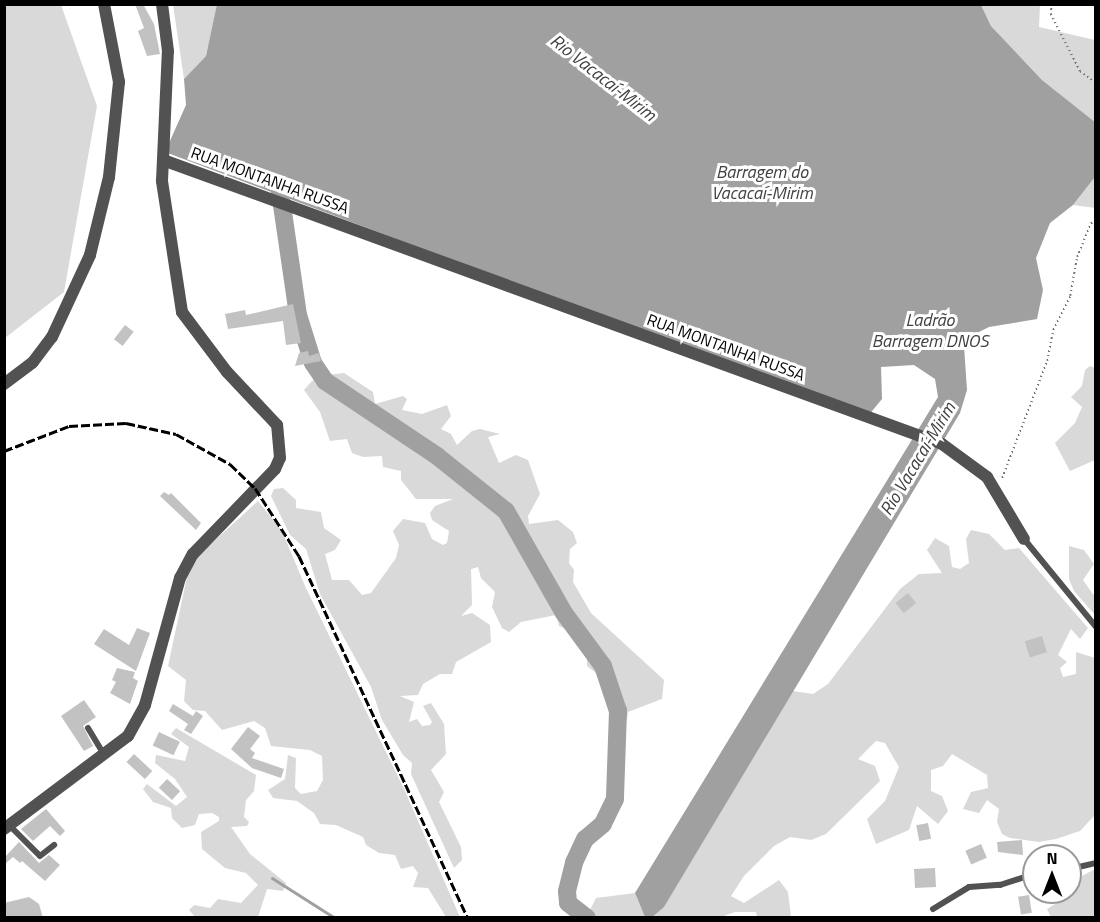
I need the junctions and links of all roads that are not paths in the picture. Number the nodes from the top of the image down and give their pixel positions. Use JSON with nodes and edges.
{"nodes":[{"id":1,"x":104,"y":4,"type":"edge"},
{"id":2,"x":162,"y":4,"type":"edge"},
{"id":3,"x":163,"y":160,"type":"junction"},
{"id":4,"x":4,"y":384,"type":"edge"},
{"id":5,"x":1024,"y":539,"type":"joint"},
{"id":6,"x":1095,"y":627,"type":"edge"},
{"id":7,"x":88,"y":728,"type":"dead end"},
{"id":8,"x":105,"y":756,"type":"junction"},
{"id":9,"x":7,"y":828,"type":"edge"},
{"id":10,"x":54,"y":846,"type":"dead end"},
{"id":11,"x":1022,"y":878,"type":"edge"},
{"id":12,"x":933,"y":909,"type":"dead end"}],
"edges":[{"from":1,"to":4,"type":"street"},
{"from":2,"to":3,"type":"street"},
{"from":3,"to":5,"type":"street","name":"RUA MONTANHA RUSSA"},
{"from":3,"to":8,"type":"street"},
{"from":5,"to":6,"type":"lane"},
{"from":7,"to":8,"type":"lane"},
{"from":8,"to":9,"type":"street"},
{"from":9,"to":10,"type":"lane"},
{"from":11,"to":12,"type":"lane"}]}
